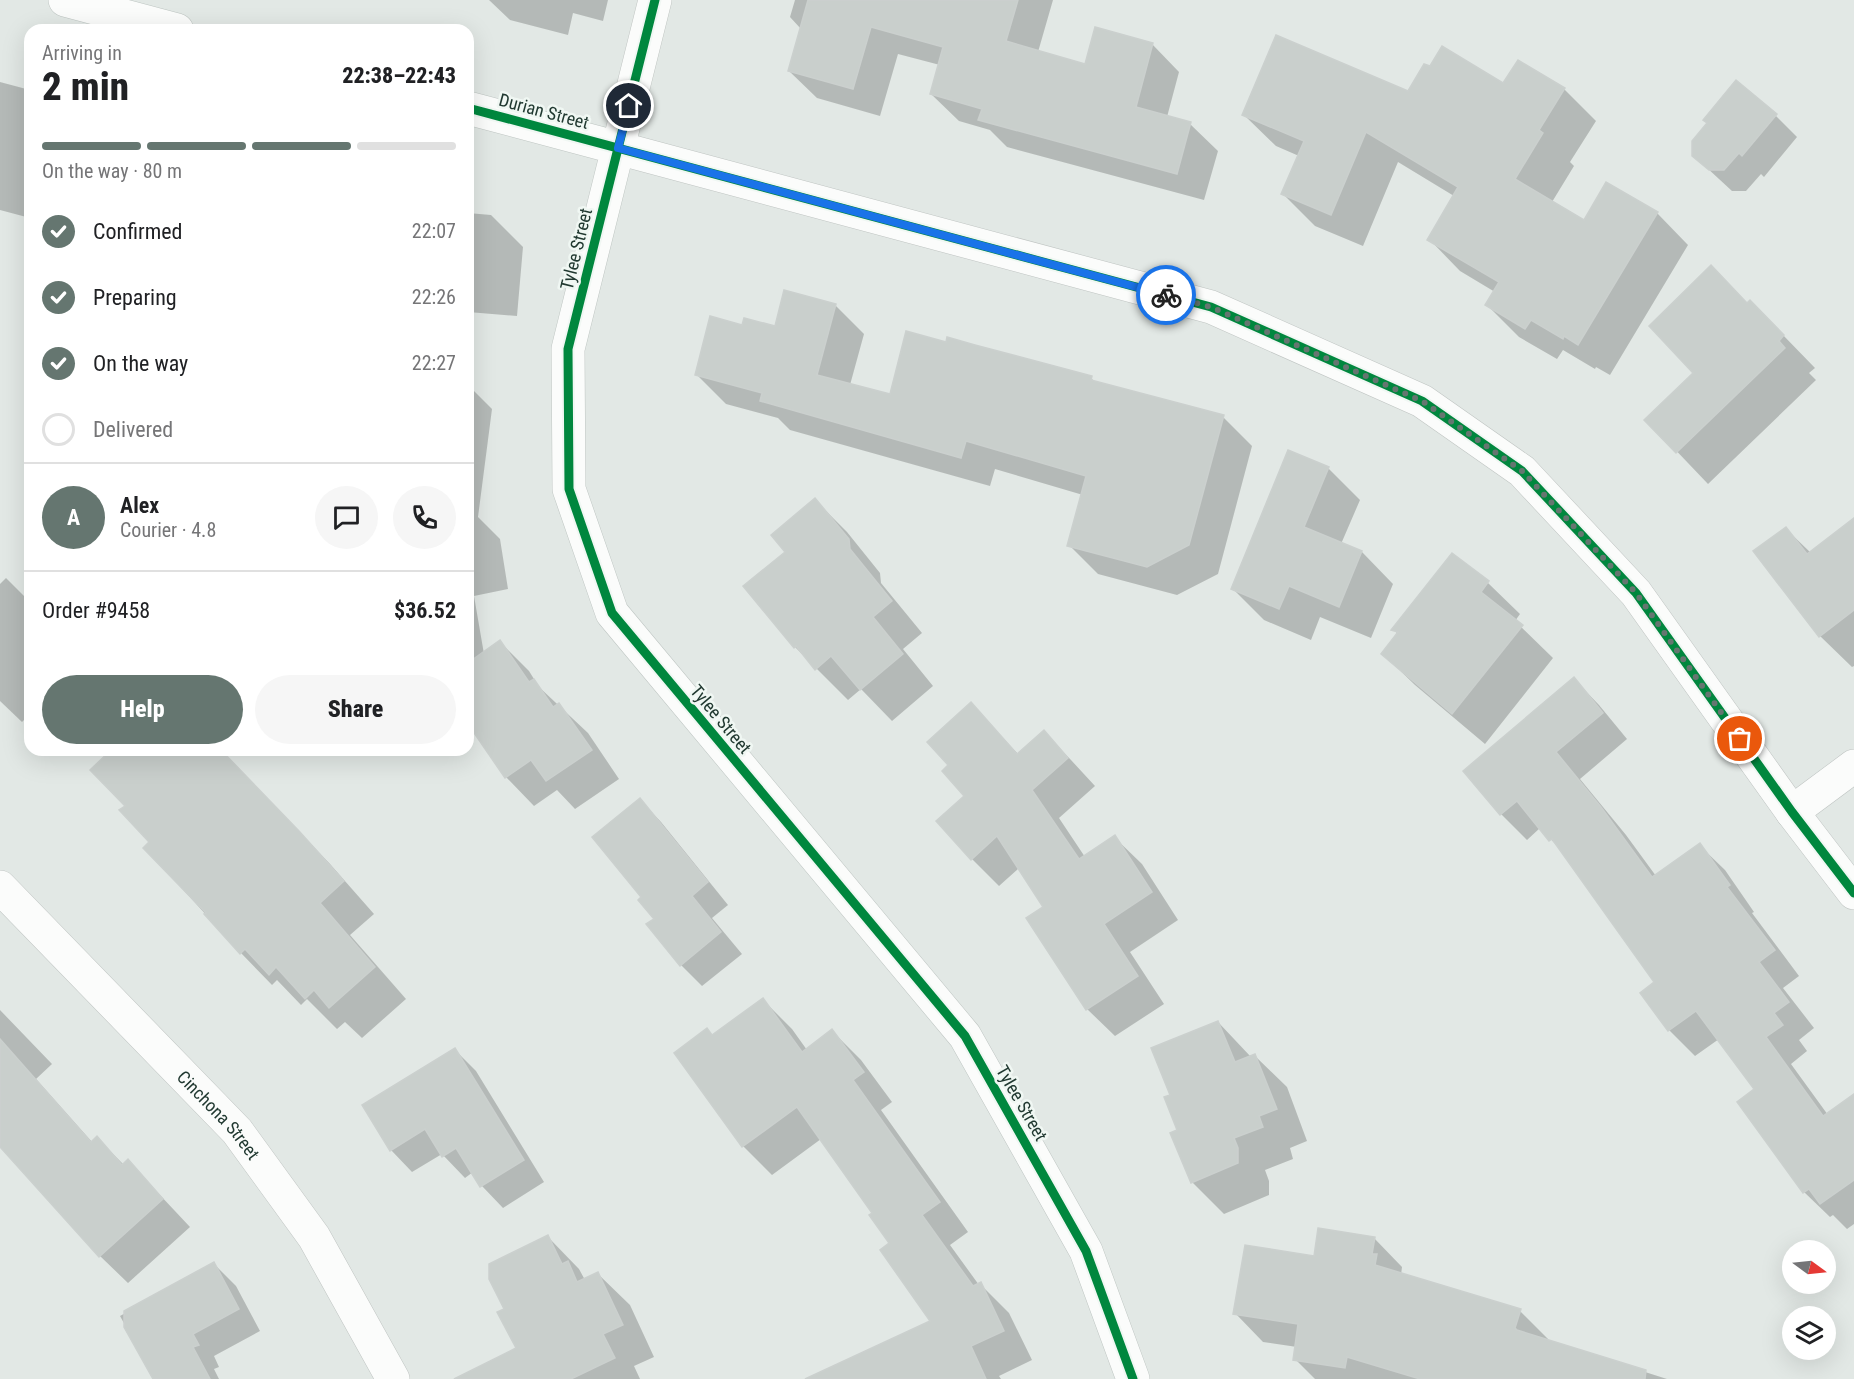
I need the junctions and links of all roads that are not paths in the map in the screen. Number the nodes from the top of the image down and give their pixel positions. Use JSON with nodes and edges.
{"nodes":[{"id":1,"x":65,"y":0,"type":"edge"},
{"id":2,"x":655,"y":0,"type":"edge"},
{"id":3,"x":155,"y":24,"type":"edge"},
{"id":4,"x":474,"y":110,"type":"edge"},
{"id":5,"x":618,"y":148,"type":"junction"},
{"id":6,"x":1854,"y":766,"type":"edge"},
{"id":7,"x":1792,"y":812,"type":"junction"},
{"id":8,"x":0,"y":887,"type":"edge"},
{"id":9,"x":1854,"y":893,"type":"edge"},
{"id":10,"x":393,"y":1379,"type":"edge"},
{"id":11,"x":1133,"y":1379,"type":"edge"}],
"edges":[{"from":1,"to":3,"type":"street"},
{"from":2,"to":5,"type":"street","name":"Tylee Street"},
{"from":4,"to":5,"type":"street","name":"Durian Street"},
{"from":5,"to":7,"type":"street","name":"Durian Street"},
{"from":5,"to":11,"type":"street","name":"Tylee Street"},
{"from":6,"to":7,"type":"street"},
{"from":7,"to":9,"type":"street","name":"Durian Street"},
{"from":8,"to":10,"type":"street","name":"Cinchona Street"}]}
